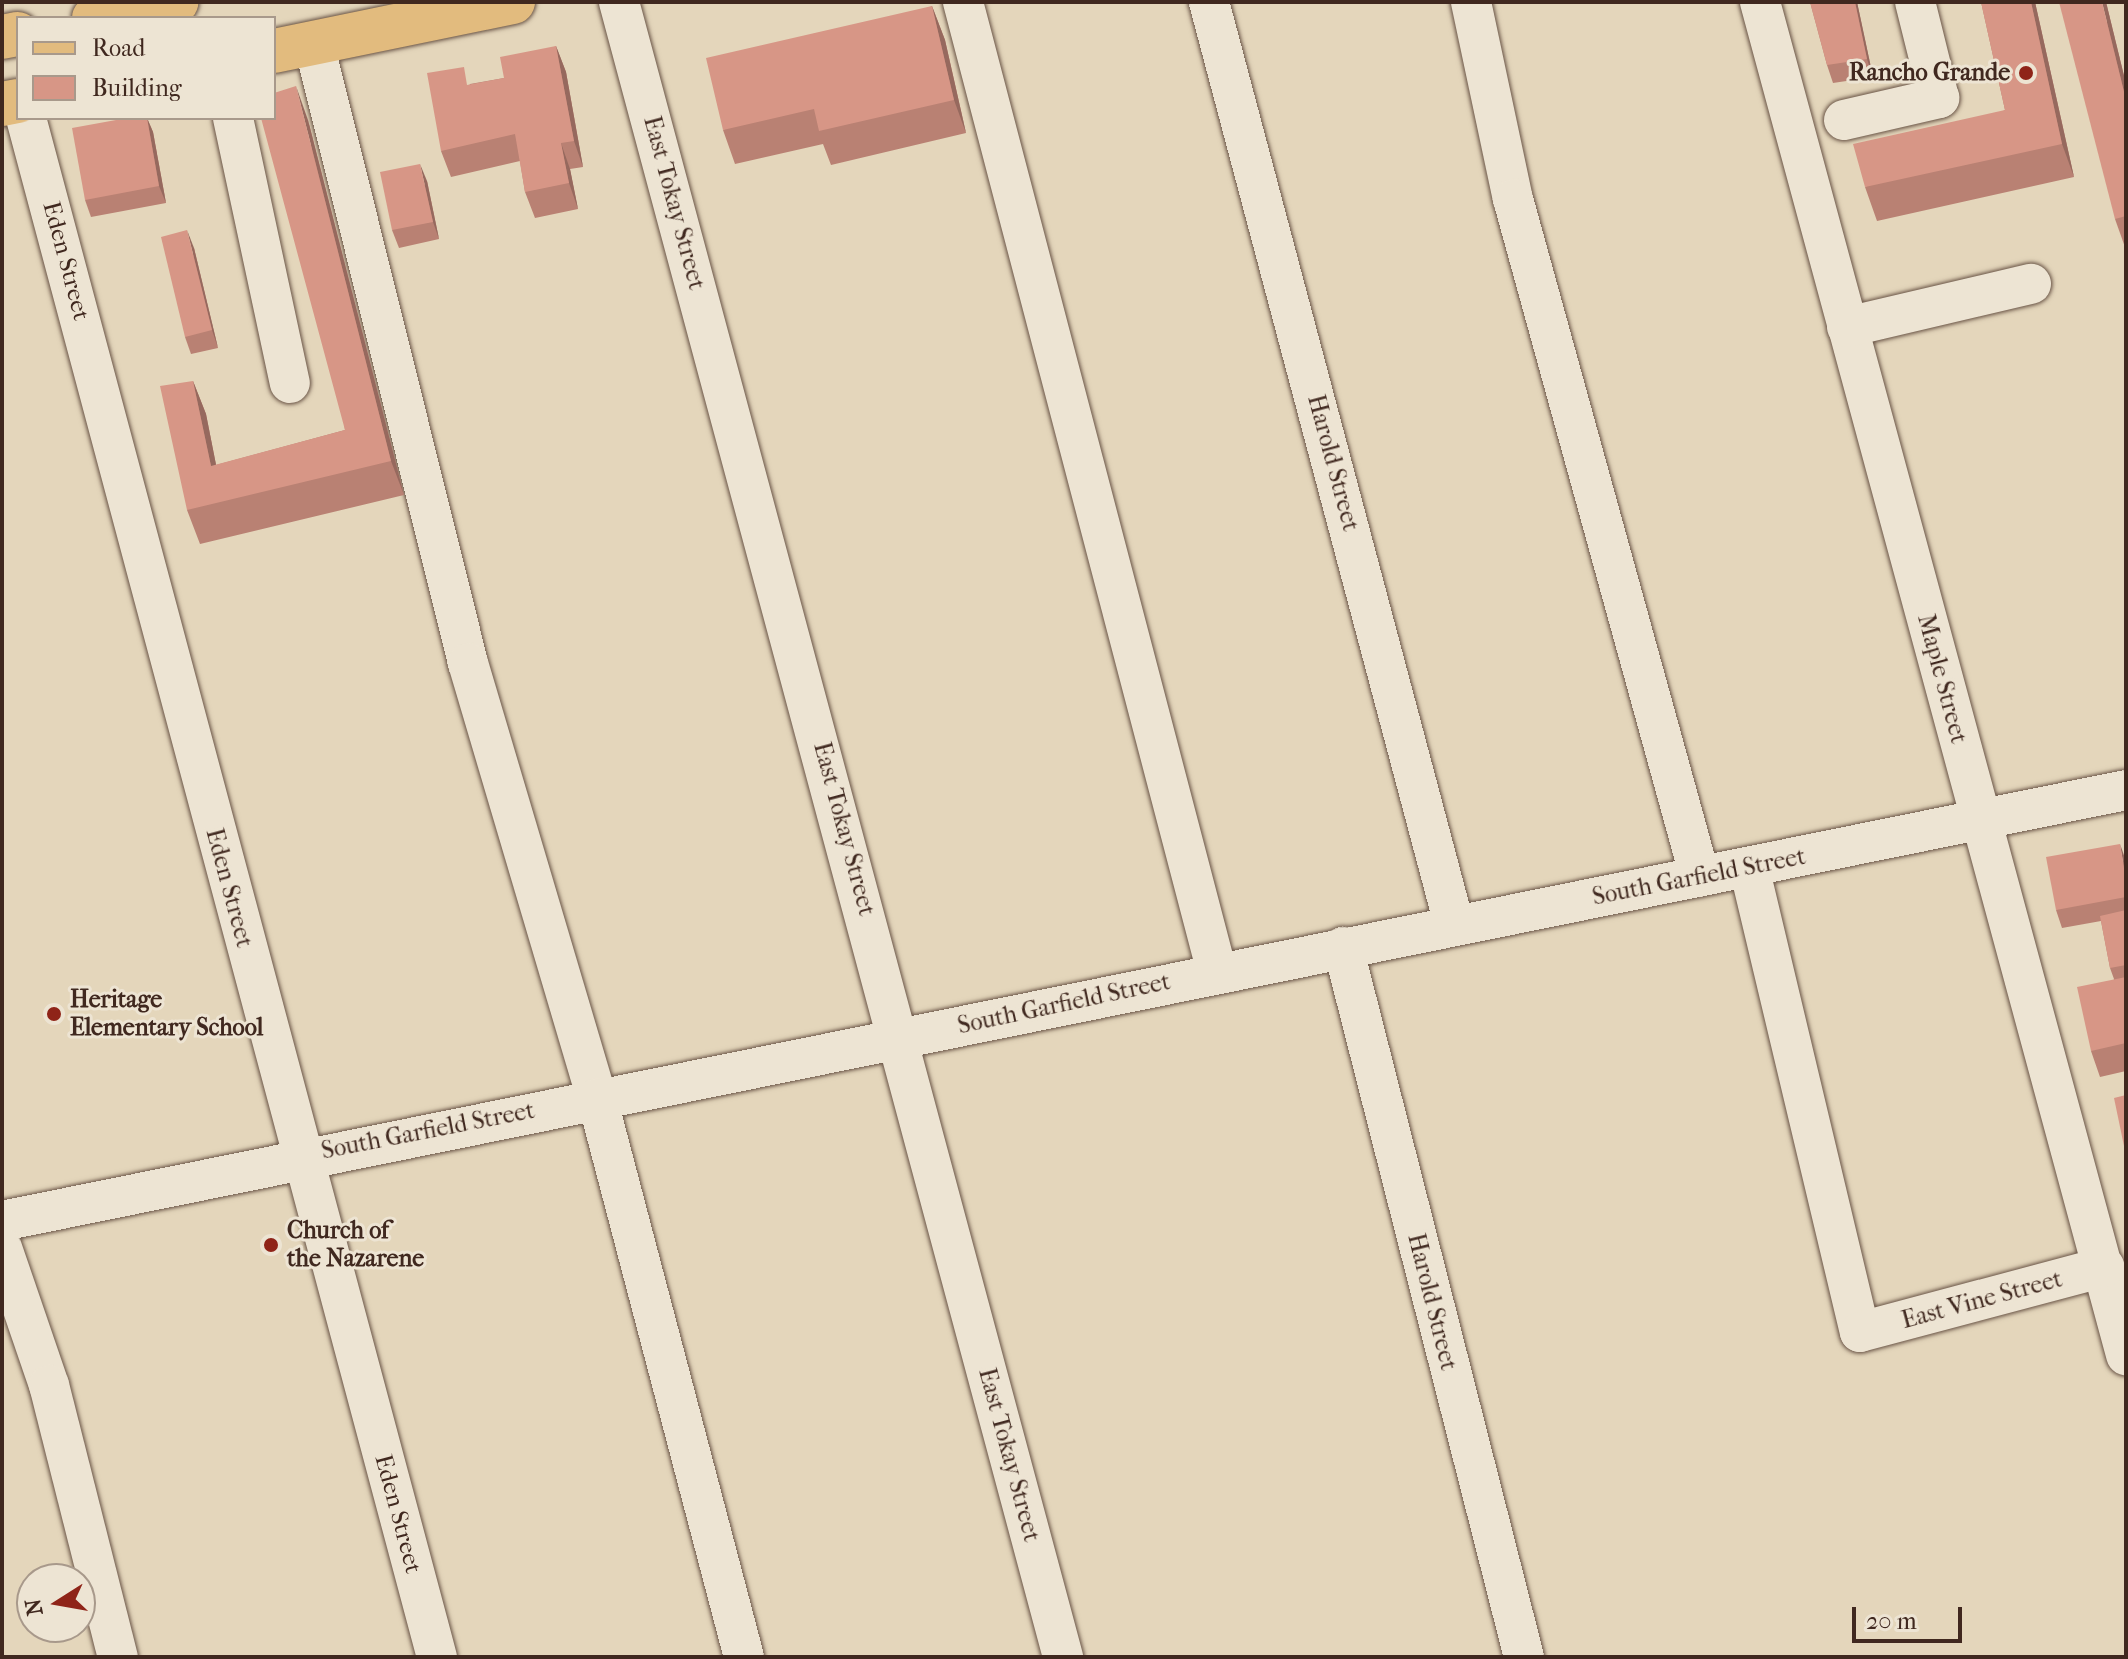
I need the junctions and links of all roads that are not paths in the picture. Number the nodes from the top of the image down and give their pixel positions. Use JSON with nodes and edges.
{"nodes":[{"id":1,"x":176,"y":2,"type":"edge"},
{"id":2,"x":513,"y":2,"type":"edge"},
{"id":3,"x":619,"y":2,"type":"edge"},
{"id":4,"x":963,"y":2,"type":"edge"},
{"id":5,"x":1209,"y":2,"type":"edge"},
{"id":6,"x":1471,"y":2,"type":"edge"},
{"id":7,"x":1760,"y":2,"type":"edge"},
{"id":8,"x":1915,"y":2,"type":"edge"},
{"id":9,"x":104,"y":16,"type":"edge"},
{"id":10,"x":294,"y":47,"type":"edge"},
{"id":11,"x":27,"y":120,"type":"edge"},
{"id":12,"x":233,"y":120,"type":"edge"},
{"id":13,"x":1844,"y":120,"type":"dead end"},
{"id":14,"x":2031,"y":284,"type":"dead end"},
{"id":15,"x":1847,"y":327,"type":"junction"},
{"id":16,"x":290,"y":383,"type":"dead end"},
{"id":17,"x":2126,"y":790,"type":"edge"},
{"id":18,"x":1981,"y":822,"type":"junction"},
{"id":19,"x":1749,"y":867,"type":"junction"},
{"id":20,"x":1700,"y":877,"type":"junction"},
{"id":21,"x":1454,"y":924,"type":"junction"},
{"id":22,"x":1343,"y":947,"type":"junction"},
{"id":23,"x":1217,"y":972,"type":"junction"},
{"id":24,"x":900,"y":1039,"type":"junction"},
{"id":25,"x":597,"y":1098,"type":"junction"},
{"id":26,"x":301,"y":1155,"type":"junction"},
{"id":27,"x":2,"y":1221,"type":"edge"},
{"id":28,"x":2,"y":1248,"type":"edge"},
{"id":29,"x":2104,"y":1267,"type":"junction"},
{"id":30,"x":2126,"y":1355,"type":"edge"},
{"id":31,"x":118,"y":1657,"type":"edge"},
{"id":32,"x":437,"y":1657,"type":"edge"},
{"id":33,"x":744,"y":1657,"type":"edge"},
{"id":34,"x":1063,"y":1657,"type":"edge"},
{"id":35,"x":1524,"y":1657,"type":"edge"}],
"edges":[{"from":1,"to":9,"type":"main road"},
{"from":2,"to":10,"type":"main road"},
{"from":3,"to":24,"type":"street","name":"East Tokay Street"},
{"from":4,"to":23,"type":"street"},
{"from":5,"to":21,"type":"street","name":"Harold Street"},
{"from":6,"to":20,"type":"street"},
{"from":7,"to":15,"type":"street","name":"Maple Street"},
{"from":8,"to":13,"type":"street"},
{"from":10,"to":25,"type":"street"},
{"from":11,"to":26,"type":"street","name":"Eden Street"},
{"from":12,"to":16,"type":"street"},
{"from":14,"to":15,"type":"street"},
{"from":15,"to":18,"type":"street","name":"Maple Street"},
{"from":17,"to":18,"type":"street","name":"South Garfield Street"},
{"from":18,"to":19,"type":"street","name":"South Garfield Street"},
{"from":18,"to":29,"type":"street","name":"Maple Street"},
{"from":19,"to":20,"type":"street","name":"South Garfield Street"},
{"from":19,"to":29,"type":"street","name":"East Vine Street"},
{"from":20,"to":21,"type":"street","name":"South Garfield Street"},
{"from":21,"to":22,"type":"street","name":"South Garfield Street"},
{"from":22,"to":23,"type":"street","name":"South Garfield Street"},
{"from":22,"to":35,"type":"street","name":"Harold Street"},
{"from":23,"to":24,"type":"street","name":"South Garfield Street"},
{"from":24,"to":25,"type":"street","name":"South Garfield Street"},
{"from":24,"to":34,"type":"street","name":"East Tokay Street"},
{"from":25,"to":26,"type":"street","name":"South Garfield Street"},
{"from":25,"to":33,"type":"street"},
{"from":26,"to":27,"type":"street","name":"South Garfield Street"},
{"from":26,"to":32,"type":"street","name":"Eden Street"},
{"from":28,"to":31,"type":"street"},
{"from":29,"to":30,"type":"street","name":"Maple Street"}]}
